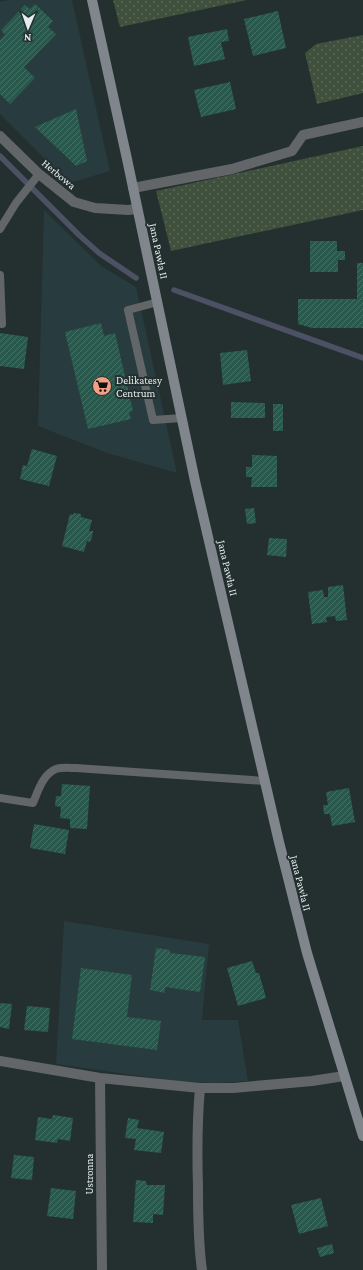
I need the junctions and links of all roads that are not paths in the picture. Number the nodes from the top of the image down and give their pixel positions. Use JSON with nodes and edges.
{"nodes":[{"id":1,"x":92,"y":0,"type":"edge"},
{"id":2,"x":363,"y":122,"type":"edge"},
{"id":3,"x":0,"y":136,"type":"edge"},
{"id":4,"x":39,"y":174,"type":"junction"},
{"id":5,"x":133,"y":188,"type":"junction"},
{"id":6,"x":137,"y":209,"type":"junction"},
{"id":7,"x":0,"y":229,"type":"edge"},
{"id":8,"x":0,"y":275,"type":"edge"},
{"id":9,"x":158,"y":302,"type":"junction"},
{"id":10,"x":2,"y":324,"type":"dead end"},
{"id":11,"x":182,"y":418,"type":"junction"},
{"id":12,"x":265,"y":781,"type":"junction"},
{"id":13,"x":0,"y":798,"type":"edge"},
{"id":14,"x":0,"y":1061,"type":"edge"},
{"id":15,"x":344,"y":1076,"type":"junction"},
{"id":16,"x":100,"y":1078,"type":"junction"},
{"id":17,"x":200,"y":1088,"type":"junction"},
{"id":18,"x":363,"y":1136,"type":"edge"},
{"id":19,"x":102,"y":1270,"type":"edge"},
{"id":20,"x":202,"y":1270,"type":"edge"}],
"edges":[{"from":1,"to":5,"type":"street","name":"Jana Pawła II"},
{"from":2,"to":5,"type":"street"},
{"from":3,"to":4,"type":"street","name":"Herbowa"},
{"from":4,"to":6,"type":"street","name":"Herbowa"},
{"from":4,"to":7,"type":"lane"},
{"from":5,"to":6,"type":"street","name":"Jana Pawła II"},
{"from":6,"to":9,"type":"street","name":"Jana Pawła II"},
{"from":8,"to":10,"type":"lane"},
{"from":9,"to":11,"type":"street","name":"Jana Pawła II"},
{"from":9,"to":11,"type":"lane"},
{"from":11,"to":12,"type":"street","name":"Jana Pawła II"},
{"from":12,"to":13,"type":"lane"},
{"from":12,"to":15,"type":"street","name":"Jana Pawła II"},
{"from":14,"to":16,"type":"street"},
{"from":15,"to":17,"type":"street"},
{"from":15,"to":18,"type":"street","name":"Jana Pawła II"},
{"from":16,"to":17,"type":"street"},
{"from":16,"to":19,"type":"street","name":"Ustronna"},
{"from":17,"to":20,"type":"street"}]}
